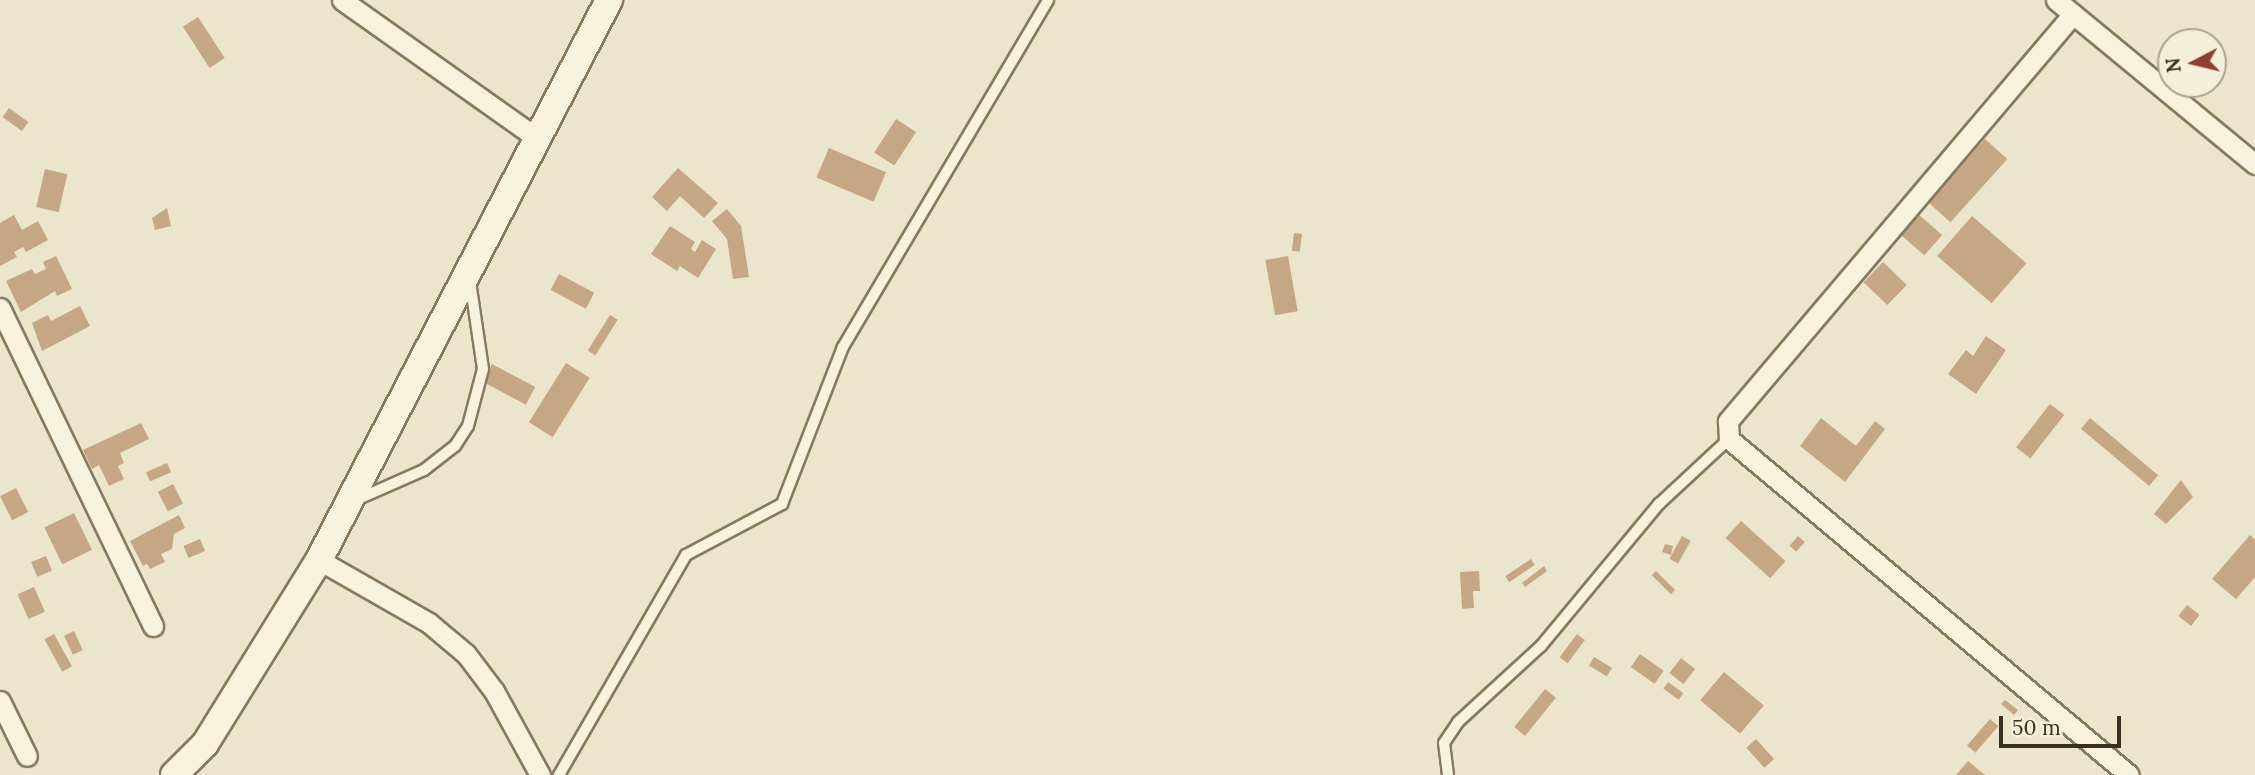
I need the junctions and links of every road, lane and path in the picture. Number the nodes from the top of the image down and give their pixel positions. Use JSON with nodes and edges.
{"nodes":[{"id":1,"x":342,"y":0,"type":"edge"},
{"id":2,"x":609,"y":0,"type":"edge"},
{"id":3,"x":1048,"y":0,"type":"edge"},
{"id":4,"x":2056,"y":0,"type":"edge"},
{"id":5,"x":2073,"y":14,"type":"junction"},
{"id":6,"x":538,"y":139,"type":"junction"},
{"id":7,"x":2255,"y":164,"type":"edge"},
{"id":8,"x":468,"y":274,"type":"junction"},
{"id":9,"x":0,"y":308,"type":"edge"},
{"id":10,"x":1729,"y":439,"type":"junction"},
{"id":11,"x":349,"y":503,"type":"junction"},
{"id":12,"x":319,"y":560,"type":"junction"},
{"id":13,"x":153,"y":626,"type":"dead end"},
{"id":14,"x":0,"y":701,"type":"edge"},
{"id":15,"x":27,"y":756,"type":"dead end"},
{"id":16,"x":174,"y":775,"type":"edge"},
{"id":17,"x":540,"y":775,"type":"edge"},
{"id":18,"x":559,"y":775,"type":"edge"},
{"id":19,"x":1448,"y":775,"type":"edge"},
{"id":20,"x":2129,"y":775,"type":"edge"}],
"edges":[{"from":1,"to":6,"type":"street"},
{"from":2,"to":6,"type":"main road"},
{"from":3,"to":18,"type":"lane"},
{"from":4,"to":5,"type":"street"},
{"from":5,"to":7,"type":"street"},
{"from":5,"to":10,"type":"street"},
{"from":6,"to":8,"type":"main road"},
{"from":8,"to":11,"type":"main road"},
{"from":8,"to":11,"type":"lane"},
{"from":9,"to":13,"type":"street"},
{"from":10,"to":19,"type":"lane"},
{"from":10,"to":20,"type":"street"},
{"from":11,"to":12,"type":"main road"},
{"from":12,"to":16,"type":"main road"},
{"from":12,"to":17,"type":"street"},
{"from":14,"to":15,"type":"street"}]}
